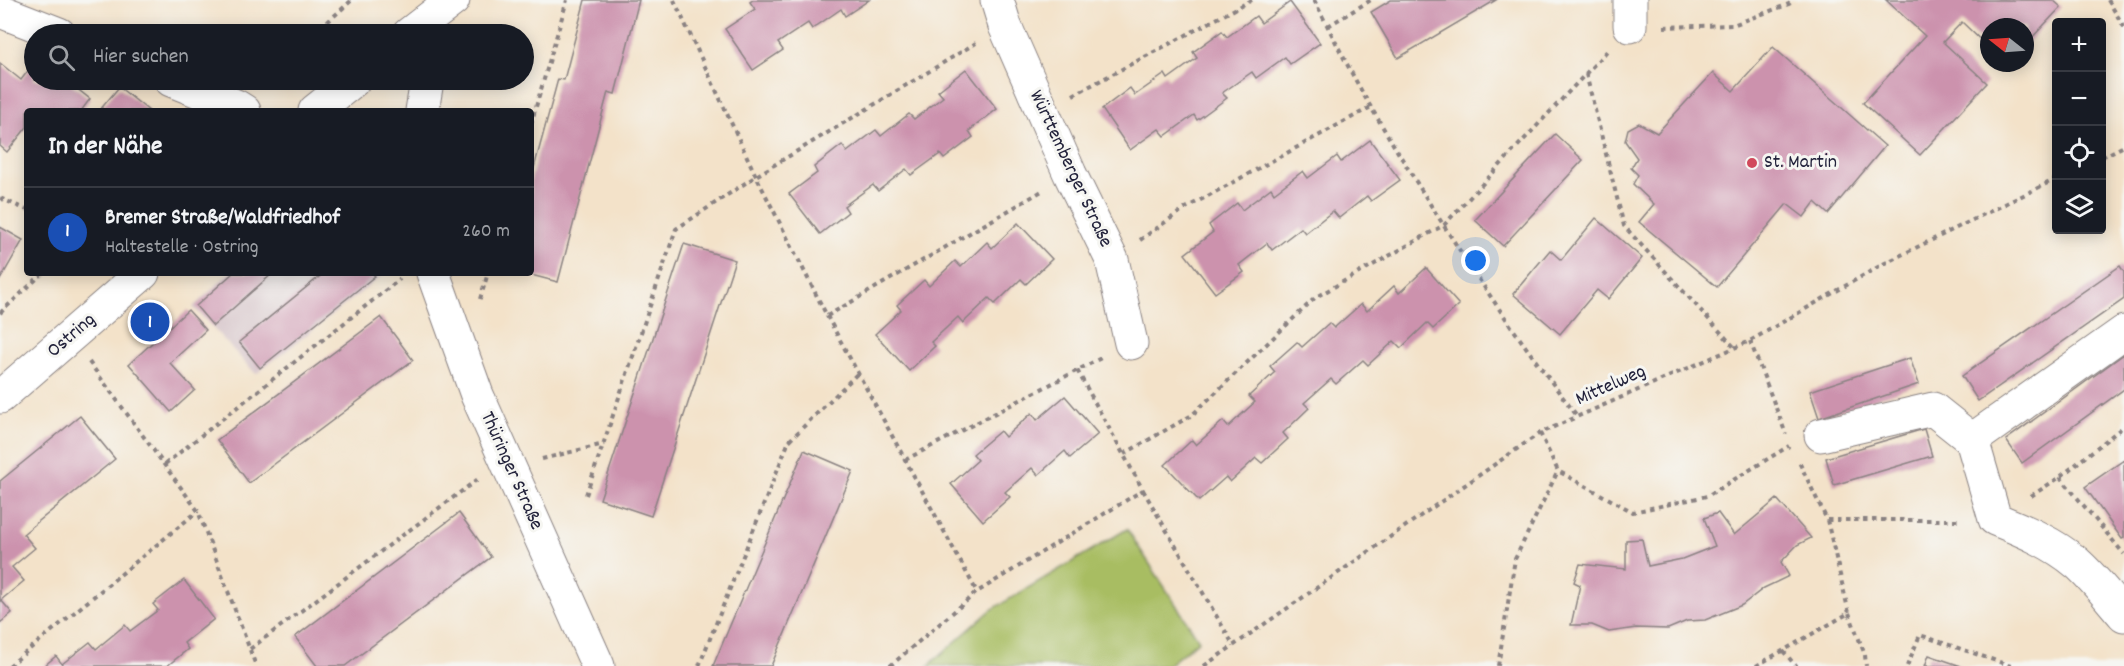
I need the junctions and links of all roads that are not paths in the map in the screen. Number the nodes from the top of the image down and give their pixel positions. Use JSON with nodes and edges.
{"nodes":[{"id":1,"x":453,"y":0,"type":"edge"},
{"id":2,"x":0,"y":11,"type":"edge"},
{"id":3,"x":1001,"y":13,"type":"edge"},
{"id":4,"x":33,"y":24,"type":"edge"},
{"id":5,"x":423,"y":24,"type":"edge"},
{"id":6,"x":196,"y":90,"type":"edge"},
{"id":7,"x":341,"y":90,"type":"edge"},
{"id":8,"x":426,"y":90,"type":"edge"},
{"id":9,"x":239,"y":108,"type":"edge"},
{"id":10,"x":319,"y":108,"type":"edge"},
{"id":11,"x":422,"y":108,"type":"edge"},
{"id":12,"x":140,"y":276,"type":"edge"},
{"id":13,"x":434,"y":276,"type":"edge"},
{"id":14,"x":2124,"y":332,"type":"edge"},
{"id":15,"x":1131,"y":343,"type":"road end"},
{"id":16,"x":0,"y":398,"type":"edge"},
{"id":17,"x":1821,"y":435,"type":"road end"},
{"id":18,"x":1972,"y":440,"type":"junction"},
{"id":19,"x":2124,"y":615,"type":"edge"},
{"id":20,"x":598,"y":666,"type":"edge"}],
"edges":[{"from":1,"to":5,"type":"street"},
{"from":2,"to":4,"type":"street"},
{"from":3,"to":15,"type":"street","name":"Württemberger Straße"},
{"from":6,"to":9,"type":"street"},
{"from":7,"to":10,"type":"street"},
{"from":8,"to":11,"type":"street"},
{"from":12,"to":16,"type":"street","name":"Ostring"},
{"from":13,"to":20,"type":"street","name":"Thüringer Straße"},
{"from":14,"to":18,"type":"street"},
{"from":17,"to":18,"type":"street"},
{"from":18,"to":19,"type":"street"}]}
